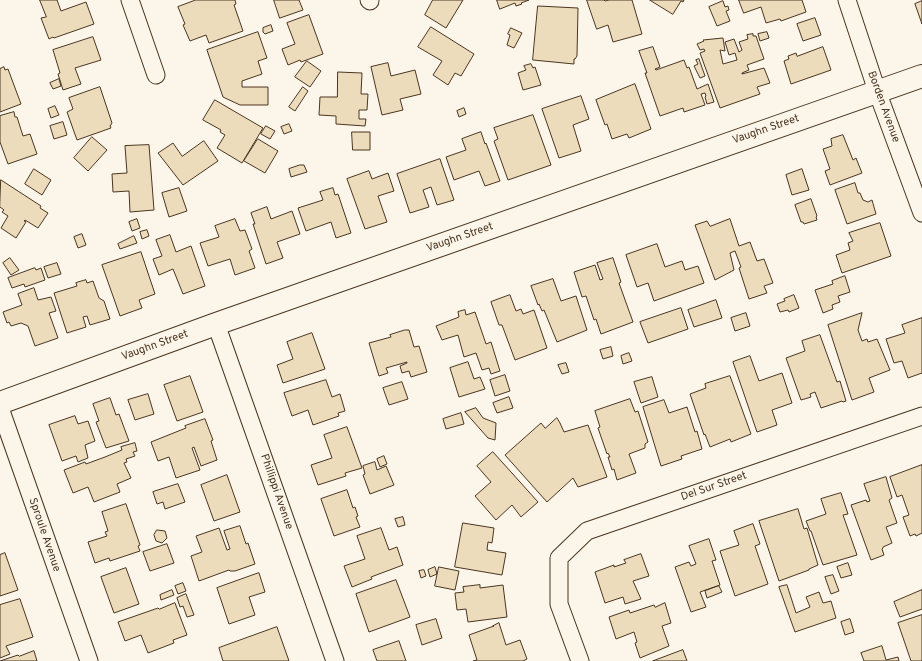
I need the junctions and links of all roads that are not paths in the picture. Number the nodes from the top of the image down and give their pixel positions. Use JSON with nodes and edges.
{"nodes":[{"id":1,"x":130,"y":0,"type":"edge"},
{"id":2,"x":847,"y":0,"type":"edge"},
{"id":3,"x":156,"y":75,"type":"dead end"},
{"id":4,"x":922,"y":76,"type":"edge"},
{"id":5,"x":877,"y":91,"type":"junction"},
{"id":6,"x":922,"y":213,"type":"edge"},
{"id":7,"x":216,"y":324,"type":"junction"},
{"id":8,"x":0,"y":403,"type":"edge"},
{"id":9,"x":0,"y":408,"type":"edge"},
{"id":10,"x":922,"y":416,"type":"edge"},
{"id":11,"x":89,"y":661,"type":"edge"},
{"id":12,"x":335,"y":661,"type":"edge"},
{"id":13,"x":580,"y":661,"type":"edge"}],
"edges":[{"from":1,"to":3,"type":"street"},
{"from":2,"to":5,"type":"street","name":"Borden Avenue"},
{"from":4,"to":5,"type":"street","name":"Vaughn Street"},
{"from":5,"to":6,"type":"street","name":"Borden Avenue"},
{"from":5,"to":7,"type":"street","name":"Vaughn Street"},
{"from":7,"to":8,"type":"street","name":"Vaughn Street"},
{"from":7,"to":12,"type":"street","name":"Phillippi Avenue"},
{"from":9,"to":11,"type":"street","name":"Sproule Avenue"},
{"from":10,"to":13,"type":"street","name":"Del Sur Street"}]}
